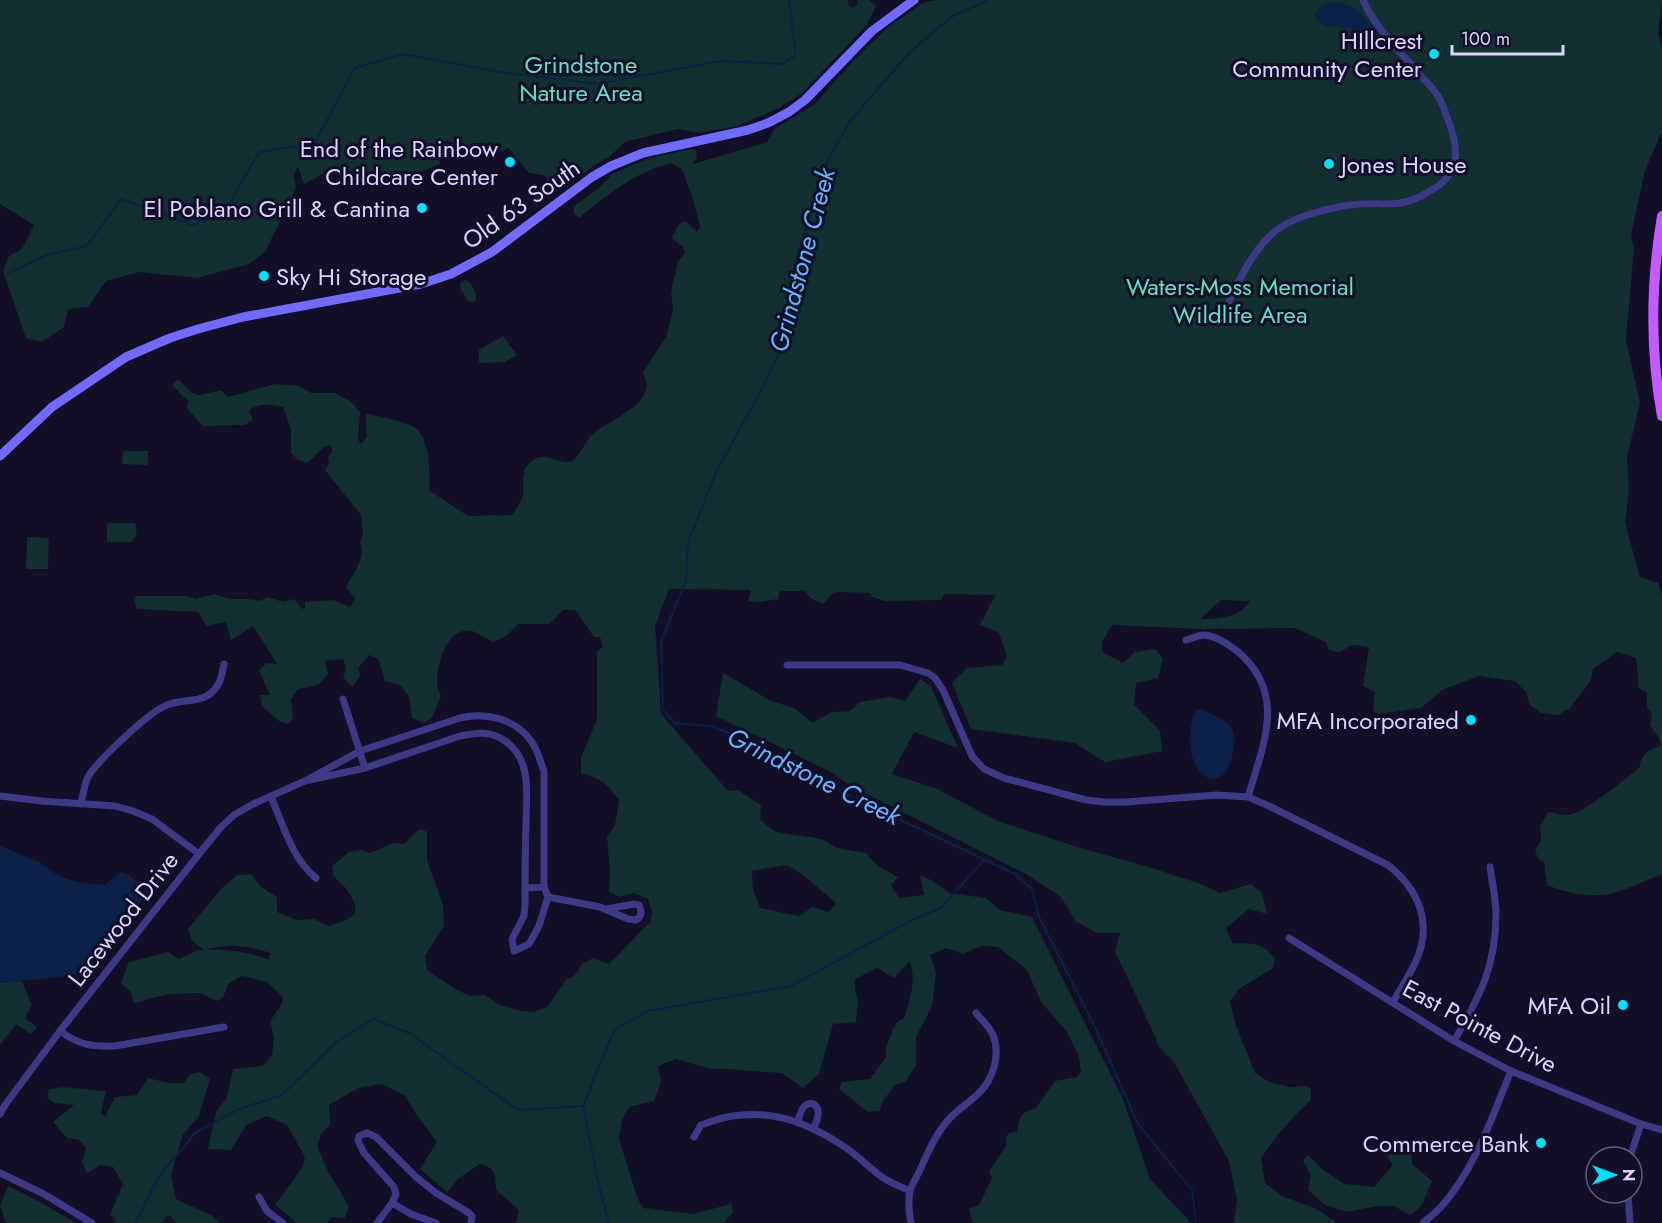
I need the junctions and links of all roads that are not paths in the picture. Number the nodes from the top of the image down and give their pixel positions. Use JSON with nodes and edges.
{"nodes":[{"id":1,"x":914,"y":0,"type":"edge"},
{"id":2,"x":1363,"y":0,"type":"edge"},
{"id":3,"x":1662,"y":216,"type":"edge"},
{"id":4,"x":1220,"y":321,"type":"dead end"},
{"id":5,"x":1662,"y":416,"type":"edge"},
{"id":6,"x":0,"y":456,"type":"edge"},
{"id":7,"x":1186,"y":640,"type":"dead end"},
{"id":8,"x":224,"y":664,"type":"dead end"},
{"id":9,"x":787,"y":664,"type":"dead end"},
{"id":10,"x":343,"y":699,"type":"dead end"},
{"id":11,"x":360,"y":751,"type":"junction"},
{"id":12,"x":365,"y":768,"type":"junction"},
{"id":13,"x":305,"y":781,"type":"junction"},
{"id":14,"x":0,"y":796,"type":"edge"},
{"id":15,"x":271,"y":797,"type":"junction"},
{"id":16,"x":1248,"y":797,"type":"junction"},
{"id":17,"x":81,"y":804,"type":"junction"},
{"id":18,"x":199,"y":854,"type":"junction"},
{"id":19,"x":1490,"y":867,"type":"dead end"},
{"id":20,"x":316,"y":878,"type":"dead end"},
{"id":21,"x":544,"y":887,"type":"junction"},
{"id":22,"x":525,"y":888,"type":"junction"},
{"id":23,"x":548,"y":897,"type":"junction"},
{"id":24,"x":606,"y":909,"type":"dead end"},
{"id":25,"x":1289,"y":938,"type":"dead end"},
{"id":26,"x":1393,"y":1002,"type":"junction"},
{"id":27,"x":976,"y":1013,"type":"dead end"},
{"id":28,"x":224,"y":1026,"type":"dead end"},
{"id":29,"x":60,"y":1031,"type":"junction"},
{"id":30,"x":1454,"y":1041,"type":"junction"},
{"id":31,"x":1511,"y":1071,"type":"junction"},
{"id":32,"x":0,"y":1114,"type":"edge"},
{"id":33,"x":798,"y":1123,"type":"junction"},
{"id":34,"x":1641,"y":1124,"type":"junction"},
{"id":35,"x":813,"y":1129,"type":"junction"},
{"id":36,"x":1662,"y":1130,"type":"edge"},
{"id":37,"x":693,"y":1137,"type":"dead end"},
{"id":38,"x":1634,"y":1145,"type":"edge"},
{"id":39,"x":0,"y":1173,"type":"edge"},
{"id":40,"x":910,"y":1191,"type":"junction"},
{"id":41,"x":259,"y":1197,"type":"dead end"},
{"id":42,"x":392,"y":1203,"type":"junction"},
{"id":43,"x":1629,"y":1205,"type":"edge"},
{"id":44,"x":92,"y":1223,"type":"edge"},
{"id":45,"x":283,"y":1223,"type":"edge"},
{"id":46,"x":377,"y":1223,"type":"edge"},
{"id":47,"x":436,"y":1223,"type":"edge"},
{"id":48,"x":471,"y":1223,"type":"edge"},
{"id":49,"x":911,"y":1223,"type":"edge"},
{"id":50,"x":1423,"y":1223,"type":"edge"},
{"id":51,"x":1630,"y":1223,"type":"edge"}],
"edges":[{"from":1,"to":6,"type":"main road","name":"Old 63 South"},
{"from":2,"to":4,"type":"street"},
{"from":3,"to":5,"type":"main road"},
{"from":7,"to":16,"type":"street"},
{"from":8,"to":17,"type":"street"},
{"from":9,"to":16,"type":"street"},
{"from":10,"to":11,"type":"street"},
{"from":11,"to":12,"type":"street"},
{"from":11,"to":13,"type":"street"},
{"from":11,"to":21,"type":"street"},
{"from":12,"to":13,"type":"street"},
{"from":12,"to":22,"type":"street"},
{"from":13,"to":15,"type":"street","name":"Lacewood Drive"},
{"from":14,"to":17,"type":"street"},
{"from":15,"to":18,"type":"street","name":"Lacewood Drive"},
{"from":15,"to":20,"type":"street"},
{"from":16,"to":26,"type":"street"},
{"from":17,"to":18,"type":"street"},
{"from":18,"to":29,"type":"street","name":"Lacewood Drive"},
{"from":19,"to":30,"type":"street"},
{"from":21,"to":22,"type":"street"},
{"from":21,"to":23,"type":"street"},
{"from":22,"to":23,"type":"street"},
{"from":23,"to":24,"type":"street"},
{"from":25,"to":26,"type":"street","name":"East Pointe Drive"},
{"from":26,"to":30,"type":"street","name":"East Pointe Drive"},
{"from":27,"to":40,"type":"street"},
{"from":28,"to":29,"type":"street"},
{"from":29,"to":32,"type":"street","name":"Lacewood Drive"},
{"from":30,"to":31,"type":"street","name":"East Pointe Drive"},
{"from":31,"to":34,"type":"street","name":"East Pointe Drive"},
{"from":31,"to":50,"type":"street"},
{"from":33,"to":35,"type":"street"},
{"from":33,"to":35,"type":"street"},
{"from":33,"to":37,"type":"street"},
{"from":34,"to":36,"type":"street","name":"East Pointe Drive"},
{"from":34,"to":38,"type":"street"},
{"from":35,"to":40,"type":"street"},
{"from":39,"to":44,"type":"street"},
{"from":40,"to":49,"type":"street"},
{"from":41,"to":45,"type":"street"},
{"from":42,"to":46,"type":"street"},
{"from":42,"to":47,"type":"street"},
{"from":42,"to":48,"type":"street"},
{"from":43,"to":51,"type":"street"}]}
